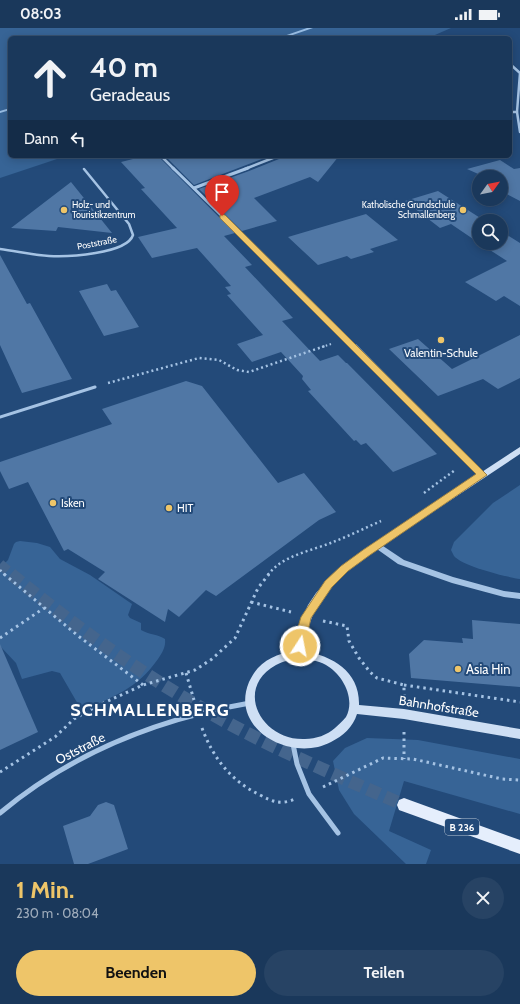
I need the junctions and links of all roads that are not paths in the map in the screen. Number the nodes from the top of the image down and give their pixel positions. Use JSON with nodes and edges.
{"nodes":[{"id":1,"x":512,"y":66,"type":"edge"},
{"id":2,"x":512,"y":112,"type":"edge"},
{"id":3,"x":517,"y":112,"type":"junction"},
{"id":4,"x":520,"y":132,"type":"edge"},
{"id":5,"x":163,"y":158,"type":"edge"},
{"id":6,"x":273,"y":158,"type":"edge"},
{"id":7,"x":84,"y":170,"type":"dead end"},
{"id":8,"x":194,"y":188,"type":"junction"},
{"id":9,"x":0,"y":249,"type":"edge"},
{"id":10,"x":95,"y":387,"type":"road end"},
{"id":11,"x":0,"y":416,"type":"edge"},
{"id":12,"x":520,"y":450,"type":"edge"},
{"id":13,"x":482,"y":475,"type":"junction"},
{"id":14,"x":377,"y":545,"type":"junction"},
{"id":15,"x":520,"y":596,"type":"edge"},
{"id":16,"x":299,"y":654,"type":"junction"},
{"id":17,"x":250,"y":703,"type":"junction"},
{"id":18,"x":353,"y":709,"type":"junction"},
{"id":19,"x":520,"y":734,"type":"edge"},
{"id":20,"x":293,"y":744,"type":"junction"},
{"id":21,"x":404,"y":805,"type":"tunnel mouth"},
{"id":22,"x":0,"y":813,"type":"edge"},
{"id":23,"x":338,"y":833,"type":"dead end"},
{"id":24,"x":520,"y":847,"type":"edge"}],
"edges":[{"from":1,"to":3,"type":"street"},
{"from":2,"to":3,"type":"street"},
{"from":3,"to":4,"type":"street"},
{"from":5,"to":8,"type":"street"},
{"from":6,"to":8,"type":"street"},
{"from":7,"to":9,"type":"lane","name":"Poststraße"},
{"from":8,"to":13,"type":"street"},
{"from":10,"to":11,"type":"lane"},
{"from":12,"to":13,"type":"main road"},
{"from":13,"to":14,"type":"main road"},
{"from":14,"to":15,"type":"street"},
{"from":14,"to":16,"type":"main road"},
{"from":16,"to":17,"type":"main road"},
{"from":16,"to":18,"type":"main road"},
{"from":17,"to":20,"type":"main road"},
{"from":17,"to":22,"type":"street","name":"Oststraße"},
{"from":18,"to":19,"type":"main road","name":"Bahnhofstraße"},
{"from":18,"to":20,"type":"main road"},
{"from":20,"to":23,"type":"street"},
{"from":21,"to":24,"type":"main road","number":"B 236"}]}
